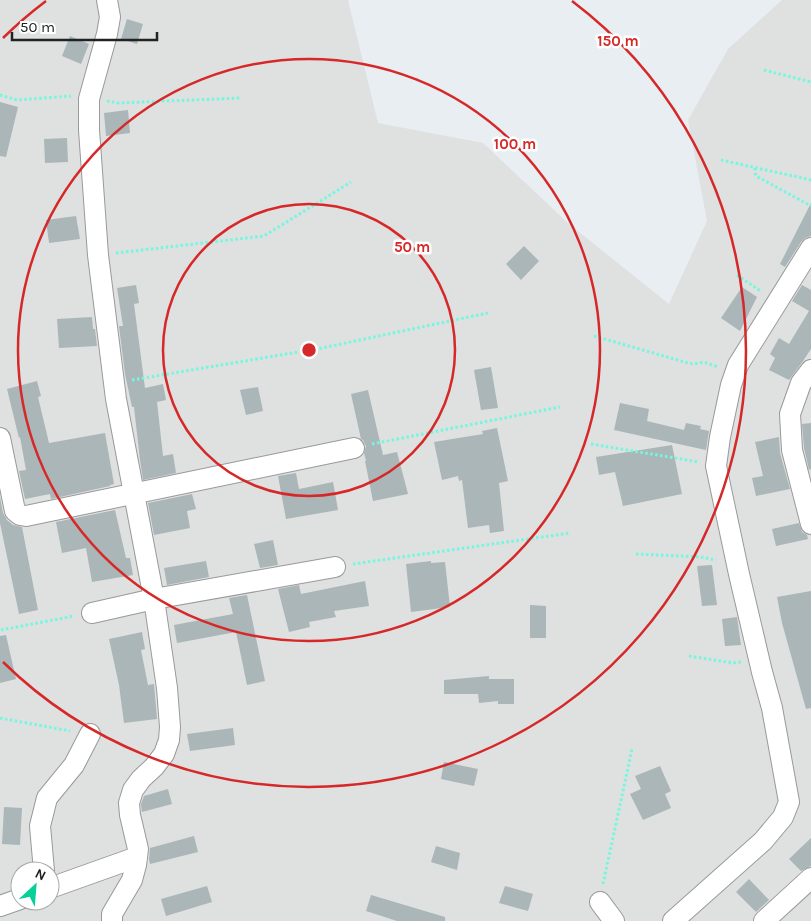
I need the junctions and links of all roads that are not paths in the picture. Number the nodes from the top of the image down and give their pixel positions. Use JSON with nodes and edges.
{"nodes":[{"id":1,"x":107,"y":0,"type":"edge"},
{"id":2,"x":811,"y":248,"type":"edge"},
{"id":3,"x":811,"y":370,"type":"edge"},
{"id":4,"x":0,"y":438,"type":"edge"},
{"id":5,"x":354,"y":448,"type":"road end"},
{"id":6,"x":134,"y":493,"type":"junction"},
{"id":7,"x":811,"y":524,"type":"edge"},
{"id":8,"x":335,"y":567,"type":"road end"},
{"id":9,"x":154,"y":599,"type":"junction"},
{"id":10,"x":92,"y":613,"type":"road end"},
{"id":11,"x":90,"y":734,"type":"road end"},
{"id":12,"x":137,"y":857,"type":"junction"},
{"id":13,"x":43,"y":861,"type":"edge"},
{"id":14,"x":811,"y":878,"type":"edge"},
{"id":15,"x":60,"y":884,"type":"edge"},
{"id":16,"x":598,"y":911,"type":"edge"},
{"id":17,"x":112,"y":921,"type":"edge"},
{"id":18,"x":614,"y":921,"type":"edge"},
{"id":19,"x":673,"y":921,"type":"edge"},
{"id":20,"x":764,"y":921,"type":"edge"}],
"edges":[{"from":1,"to":6,"type":"street"},
{"from":2,"to":19,"type":"street"},
{"from":3,"to":7,"type":"street"},
{"from":4,"to":6,"type":"street"},
{"from":5,"to":6,"type":"street"},
{"from":6,"to":9,"type":"street"},
{"from":8,"to":9,"type":"street"},
{"from":9,"to":10,"type":"street"},
{"from":9,"to":12,"type":"street"},
{"from":11,"to":13,"type":"street"},
{"from":12,"to":15,"type":"street"},
{"from":12,"to":17,"type":"street"},
{"from":14,"to":20,"type":"street"},
{"from":16,"to":18,"type":"street"}]}
